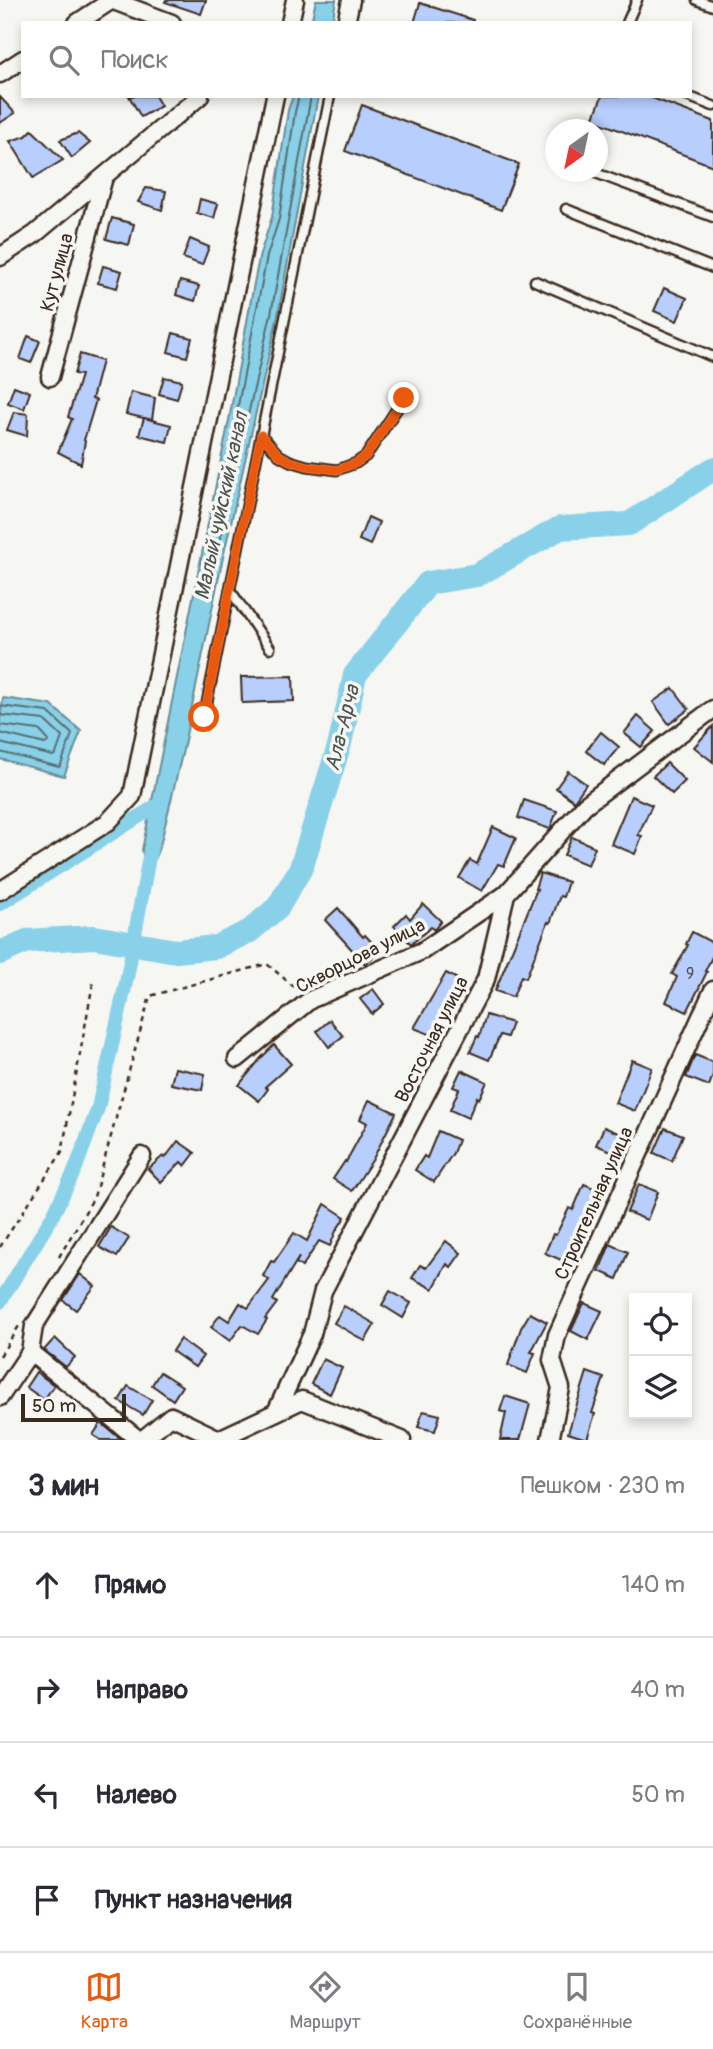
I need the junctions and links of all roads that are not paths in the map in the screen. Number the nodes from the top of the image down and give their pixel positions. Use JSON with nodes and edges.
{"nodes":[{"id":1,"x":111,"y":0,"type":"edge"},
{"id":2,"x":295,"y":0,"type":"edge"},
{"id":3,"x":351,"y":0,"type":"edge"},
{"id":4,"x":637,"y":0,"type":"edge"},
{"id":5,"x":697,"y":0,"type":"edge"},
{"id":6,"x":713,"y":6,"type":"edge"},
{"id":7,"x":149,"y":7,"type":"edge"},
{"id":8,"x":80,"y":21,"type":"edge"},
{"id":9,"x":169,"y":21,"type":"edge"},
{"id":10,"x":290,"y":21,"type":"edge"},
{"id":11,"x":346,"y":21,"type":"edge"},
{"id":12,"x":628,"y":21,"type":"edge"},
{"id":13,"x":21,"y":60,"type":"edge"},
{"id":14,"x":0,"y":74,"type":"edge"},
{"id":15,"x":198,"y":98,"type":"edge"},
{"id":16,"x":275,"y":98,"type":"edge"},
{"id":17,"x":331,"y":98,"type":"edge"},
{"id":18,"x":692,"y":98,"type":"edge"},
{"id":19,"x":713,"y":106,"type":"edge"},
{"id":20,"x":104,"y":177,"type":"junction"},
{"id":21,"x":608,"y":178,"type":"edge"},
{"id":22,"x":566,"y":209,"type":"dead end"},
{"id":23,"x":713,"y":217,"type":"edge"},
{"id":24,"x":0,"y":257,"type":"edge"},
{"id":25,"x":713,"y":268,"type":"edge"},
{"id":26,"x":535,"y":281,"type":"dead end"},
{"id":27,"x":713,"y":357,"type":"edge"},
{"id":28,"x":50,"y":377,"type":"dead end"},
{"id":29,"x":404,"y":398,"type":"dead end"},
{"id":30,"x":261,"y":435,"type":"junction"},
{"id":31,"x":229,"y":590,"type":"junction"},
{"id":32,"x":270,"y":648,"type":"dead end"},
{"id":33,"x":713,"y":709,"type":"edge"},
{"id":34,"x":204,"y":717,"type":"dead end"},
{"id":35,"x":0,"y":891,"type":"edge"},
{"id":36,"x":506,"y":894,"type":"junction"},
{"id":37,"x":713,"y":990,"type":"edge"},
{"id":38,"x":237,"y":1059,"type":"dead end"},
{"id":39,"x":142,"y":1156,"type":"dead end"},
{"id":40,"x":30,"y":1352,"type":"junction"},
{"id":41,"x":0,"y":1397,"type":"edge"},
{"id":42,"x":276,"y":1412,"type":"junction"},
{"id":43,"x":238,"y":1434,"type":"edge"},
{"id":44,"x":141,"y":1440,"type":"edge"},
{"id":45,"x":402,"y":1440,"type":"edge"},
{"id":46,"x":551,"y":1440,"type":"edge"}],
"edges":[{"from":1,"to":7,"type":"street"},
{"from":1,"to":8,"type":"street"},
{"from":2,"to":10,"type":"street"},
{"from":3,"to":11,"type":"street"},
{"from":4,"to":12,"type":"lane"},
{"from":5,"to":6,"type":"lane"},
{"from":7,"to":9,"type":"street"},
{"from":13,"to":14,"type":"street"},
{"from":15,"to":20,"type":"street"},
{"from":16,"to":35,"type":"street"},
{"from":17,"to":30,"type":"lane"},
{"from":18,"to":19,"type":"lane"},
{"from":20,"to":24,"type":"street"},
{"from":20,"to":28,"type":"street","name":"Кут улица"},
{"from":21,"to":23,"type":"lane"},
{"from":22,"to":25,"type":"lane"},
{"from":26,"to":27,"type":"lane"},
{"from":29,"to":30,"type":"lane"},
{"from":30,"to":31,"type":"lane"},
{"from":31,"to":32,"type":"lane"},
{"from":31,"to":34,"type":"lane"},
{"from":33,"to":36,"type":"street","name":"Восточная улица"},
{"from":36,"to":38,"type":"street","name":"Скворцова улица"},
{"from":36,"to":42,"type":"street","name":"Восточная улица"},
{"from":37,"to":46,"type":"street","name":"Строительная улица"},
{"from":39,"to":40,"type":"street"},
{"from":40,"to":41,"type":"street"},
{"from":40,"to":44,"type":"street"},
{"from":42,"to":43,"type":"street"},
{"from":42,"to":45,"type":"street"},
{"from":43,"to":44,"type":"street"}]}
